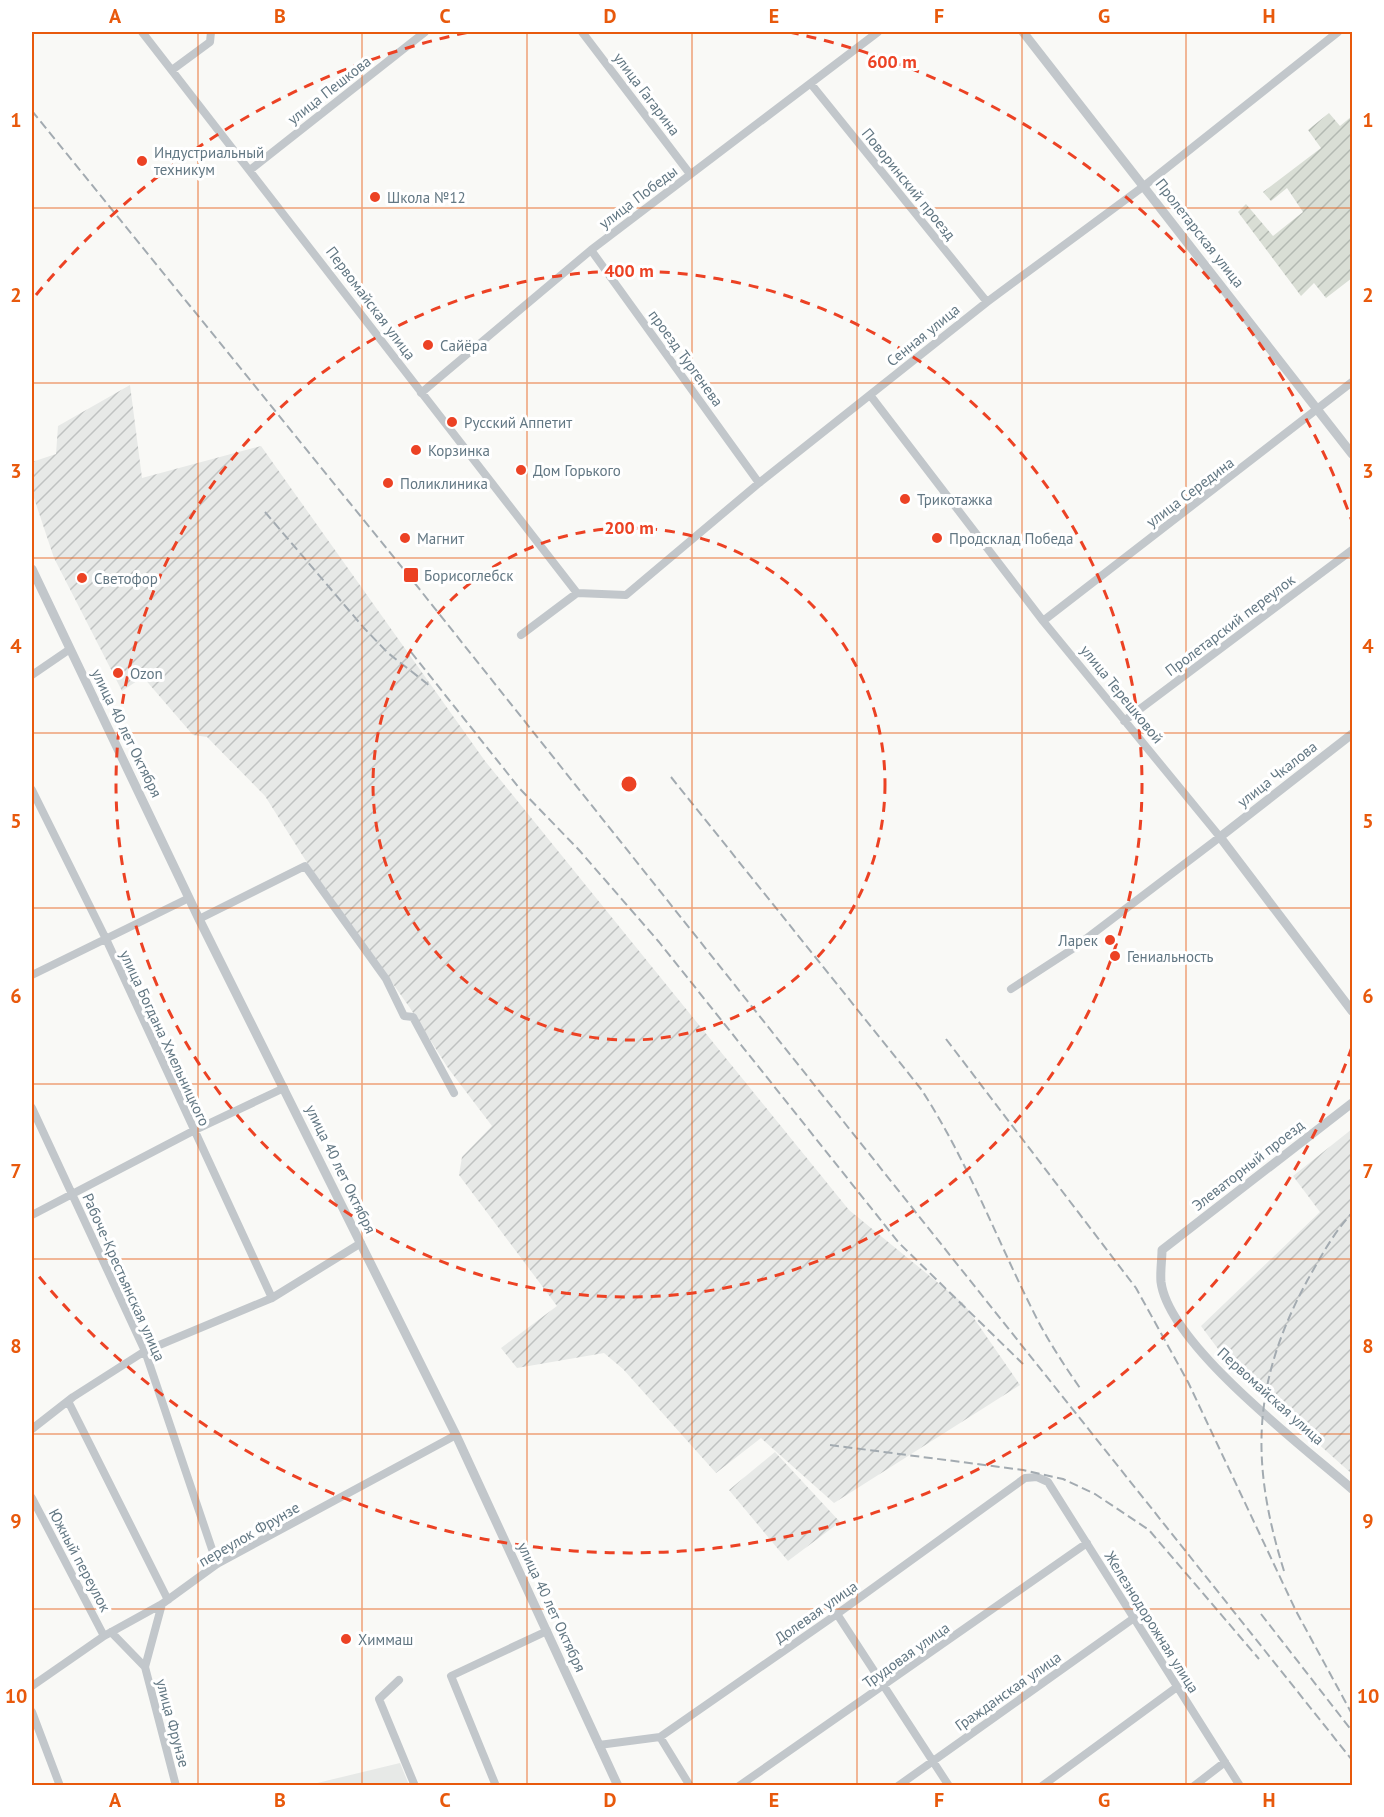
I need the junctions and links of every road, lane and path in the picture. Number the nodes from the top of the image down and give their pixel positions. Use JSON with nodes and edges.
{"nodes":[{"id":1,"x":142,"y":32,"type":"edge"},
{"id":2,"x":211,"y":32,"type":"edge"},
{"id":3,"x":425,"y":32,"type":"edge"},
{"id":4,"x":582,"y":32,"type":"edge"},
{"id":5,"x":878,"y":32,"type":"edge"},
{"id":6,"x":1023,"y":32,"type":"edge"},
{"id":7,"x":1338,"y":32,"type":"edge"},
{"id":8,"x":172,"y":70,"type":"junction"},
{"id":9,"x":811,"y":84,"type":"junction"},
{"id":10,"x":250,"y":170,"type":"junction"},
{"id":11,"x":690,"y":174,"type":"junction"},
{"id":12,"x":1144,"y":186,"type":"junction"},
{"id":13,"x":591,"y":250,"type":"junction"},
{"id":14,"x":987,"y":302,"type":"junction"},
{"id":15,"x":1353,"y":382,"type":"edge"},
{"id":16,"x":421,"y":393,"type":"junction"},
{"id":17,"x":870,"y":395,"type":"junction"},
{"id":18,"x":1319,"y":410,"type":"junction"},
{"id":19,"x":1353,"y":454,"type":"edge"},
{"id":20,"x":759,"y":483,"type":"junction"},
{"id":21,"x":1353,"y":550,"type":"edge"},
{"id":22,"x":32,"y":569,"type":"edge"},
{"id":23,"x":577,"y":593,"type":"junction"},
{"id":24,"x":1042,"y":621,"type":"junction"},
{"id":25,"x":521,"y":635,"type":"dead end"},
{"id":26,"x":70,"y":649,"type":"junction"},
{"id":27,"x":32,"y":675,"type":"edge"},
{"id":28,"x":1124,"y":721,"type":"junction"},
{"id":29,"x":1353,"y":734,"type":"edge"},
{"id":30,"x":32,"y":790,"type":"edge"},
{"id":31,"x":1220,"y":837,"type":"junction"},
{"id":32,"x":189,"y":898,"type":"junction"},
{"id":33,"x":199,"y":919,"type":"junction"},
{"id":34,"x":105,"y":939,"type":"junction"},
{"id":35,"x":32,"y":975,"type":"edge"},
{"id":36,"x":1011,"y":989,"type":"dead end"},
{"id":37,"x":1353,"y":1011,"type":"edge"},
{"id":38,"x":284,"y":1088,"type":"junction"},
{"id":39,"x":454,"y":1093,"type":"dead end"},
{"id":40,"x":1353,"y":1103,"type":"edge"},
{"id":41,"x":32,"y":1108,"type":"edge"},
{"id":42,"x":193,"y":1131,"type":"junction"},
{"id":43,"x":72,"y":1195,"type":"junction"},
{"id":44,"x":32,"y":1215,"type":"edge"},
{"id":45,"x":361,"y":1243,"type":"junction"},
{"id":46,"x":1162,"y":1250,"type":"joint"},
{"id":47,"x":272,"y":1298,"type":"junction"},
{"id":48,"x":145,"y":1351,"type":"junction"},
{"id":49,"x":68,"y":1401,"type":"junction"},
{"id":50,"x":32,"y":1429,"type":"edge"},
{"id":51,"x":456,"y":1435,"type":"junction"},
{"id":52,"x":1037,"y":1477,"type":"joint"},
{"id":53,"x":1353,"y":1490,"type":"edge"},
{"id":54,"x":32,"y":1498,"type":"edge"},
{"id":55,"x":1087,"y":1544,"type":"junction"},
{"id":56,"x":217,"y":1564,"type":"junction"},
{"id":57,"x":165,"y":1602,"type":"junction"},
{"id":58,"x":837,"y":1614,"type":"junction"},
{"id":59,"x":1134,"y":1618,"type":"junction"},
{"id":60,"x":547,"y":1631,"type":"junction"},
{"id":61,"x":107,"y":1634,"type":"junction"},
{"id":62,"x":145,"y":1666,"type":"junction"},
{"id":63,"x":399,"y":1680,"type":"dead end"},
{"id":64,"x":32,"y":1686,"type":"edge"},
{"id":65,"x":885,"y":1686,"type":"junction"},
{"id":66,"x":1177,"y":1687,"type":"junction"},
{"id":67,"x":32,"y":1712,"type":"edge"},
{"id":68,"x":660,"y":1737,"type":"junction"},
{"id":69,"x":599,"y":1745,"type":"junction"},
{"id":70,"x":933,"y":1761,"type":"junction"},
{"id":71,"x":1225,"y":1762,"type":"junction"},
{"id":72,"x":60,"y":1785,"type":"edge"},
{"id":73,"x":176,"y":1785,"type":"edge"},
{"id":74,"x":415,"y":1785,"type":"edge"},
{"id":75,"x":496,"y":1785,"type":"edge"},
{"id":76,"x":618,"y":1785,"type":"edge"},
{"id":77,"x":690,"y":1785,"type":"edge"},
{"id":78,"x":739,"y":1785,"type":"edge"},
{"id":79,"x":898,"y":1785,"type":"edge"},
{"id":80,"x":949,"y":1785,"type":"edge"},
{"id":81,"x":1042,"y":1785,"type":"edge"},
{"id":82,"x":1194,"y":1785,"type":"edge"},
{"id":83,"x":1240,"y":1785,"type":"edge"}],
"edges":[{"from":1,"to":8,"type":"street","name":"Первомайская улица"},
{"from":2,"to":8,"type":"street"},
{"from":3,"to":10,"type":"street","name":"улица Пешкова"},
{"from":4,"to":11,"type":"street","name":"улица Гагарина"},
{"from":5,"to":9,"type":"street","name":"улица Победы"},
{"from":6,"to":12,"type":"street","name":"Пролетарская улица"},
{"from":7,"to":12,"type":"street","name":"Сенная улица"},
{"from":8,"to":10,"type":"street","name":"Первомайская улица"},
{"from":9,"to":11,"type":"street","name":"улица Победы"},
{"from":9,"to":14,"type":"street","name":"Поворинский проезд"},
{"from":10,"to":16,"type":"street","name":"Первомайская улица"},
{"from":11,"to":13,"type":"street","name":"улица Победы"},
{"from":12,"to":14,"type":"street","name":"Сенная улица"},
{"from":12,"to":18,"type":"street","name":"Пролетарская улица"},
{"from":13,"to":16,"type":"street","name":"улица Победы"},
{"from":13,"to":20,"type":"street","name":"проезд Тургенева"},
{"from":14,"to":17,"type":"street","name":"Сенная улица"},
{"from":15,"to":18,"type":"street","name":"улица Середина"},
{"from":16,"to":23,"type":"street","name":"Первомайская улица"},
{"from":17,"to":20,"type":"street","name":"Сенная улица"},
{"from":17,"to":24,"type":"street","name":"улица Терешковой"},
{"from":18,"to":19,"type":"street","name":"Пролетарская улица"},
{"from":18,"to":24,"type":"street","name":"улица Середина"},
{"from":20,"to":23,"type":"street","name":"Сенная улица"},
{"from":21,"to":28,"type":"street","name":"Пролетарский переулок"},
{"from":22,"to":26,"type":"street","name":"улица 40 лет Октября"},
{"from":23,"to":25,"type":"street"},
{"from":24,"to":28,"type":"street","name":"улица Терешковой"},
{"from":26,"to":27,"type":"street"},
{"from":26,"to":32,"type":"street","name":"улица 40 лет Октября"},
{"from":28,"to":31,"type":"street","name":"улица Терешковой"},
{"from":29,"to":31,"type":"street","name":"улица Чкалова"},
{"from":30,"to":34,"type":"street","name":"улица Богдана Хмельницкого"},
{"from":31,"to":36,"type":"street"},
{"from":31,"to":37,"type":"street","name":"улица Терешковой"},
{"from":32,"to":33,"type":"street","name":"улица 40 лет Октября"},
{"from":32,"to":34,"type":"street"},
{"from":33,"to":38,"type":"street","name":"улица 40 лет Октября"},
{"from":33,"to":39,"type":"street"},
{"from":34,"to":35,"type":"street"},
{"from":34,"to":42,"type":"street","name":"улица Богдана Хмельницкого"},
{"from":38,"to":42,"type":"street"},
{"from":38,"to":45,"type":"street","name":"улица 40 лет Октября"},
{"from":40,"to":46,"type":"street","name":"Элеваторный проезд"},
{"from":41,"to":43,"type":"street","name":"Рабоче-Крестьянская улица"},
{"from":42,"to":43,"type":"street"},
{"from":42,"to":47,"type":"street","name":"улица Богдана Хмельницкого"},
{"from":43,"to":44,"type":"street"},
{"from":43,"to":48,"type":"street","name":"Рабоче-Крестьянская улица"},
{"from":45,"to":47,"type":"street"},
{"from":45,"to":51,"type":"street","name":"улица 40 лет Октября"},
{"from":46,"to":53,"type":"street","name":"Первомайская улица"},
{"from":47,"to":48,"type":"street"},
{"from":48,"to":49,"type":"street"},
{"from":48,"to":56,"type":"street","name":"Рабоче-Крестьянская улица"},
{"from":49,"to":50,"type":"street"},
{"from":49,"to":57,"type":"street"},
{"from":51,"to":56,"type":"street","name":"переулок Фрунзе"},
{"from":51,"to":60,"type":"street","name":"улица 40 лет Октября"},
{"from":52,"to":55,"type":"street","name":"Железнодорожная улица"},
{"from":52,"to":58,"type":"street","name":"Долевая улица"},
{"from":54,"to":61,"type":"street","name":"Южный переулок"},
{"from":55,"to":59,"type":"street","name":"Железнодорожная улица"},
{"from":55,"to":65,"type":"street","name":"Трудовая улица"},
{"from":56,"to":57,"type":"street","name":"переулок Фрунзе"},
{"from":57,"to":61,"type":"street","name":"переулок Фрунзе"},
{"from":57,"to":62,"type":"street","name":"улица Фрунзе"},
{"from":58,"to":65,"type":"street"},
{"from":58,"to":68,"type":"street","name":"Долевая улица"},
{"from":59,"to":66,"type":"street","name":"Железнодорожная улица"},
{"from":59,"to":70,"type":"street","name":"Гражданская улица"},
{"from":60,"to":69,"type":"street","name":"улица 40 лет Октября"},
{"from":60,"to":75,"type":"street"},
{"from":61,"to":62,"type":"street","name":"улица Фрунзе"},
{"from":61,"to":64,"type":"street","name":"переулок Фрунзе"},
{"from":62,"to":73,"type":"street","name":"улица Фрунзе"},
{"from":63,"to":74,"type":"street"},
{"from":65,"to":70,"type":"street"},
{"from":65,"to":78,"type":"street","name":"Трудовая улица"},
{"from":66,"to":71,"type":"street","name":"Железнодорожная улица"},
{"from":66,"to":81,"type":"street"},
{"from":67,"to":72,"type":"street"},
{"from":68,"to":69,"type":"street","name":"Долевая улица"},
{"from":68,"to":77,"type":"street"},
{"from":69,"to":76,"type":"street","name":"улица 40 лет Октября"},
{"from":70,"to":79,"type":"street","name":"Гражданская улица"},
{"from":70,"to":80,"type":"street"},
{"from":71,"to":82,"type":"street"},
{"from":71,"to":83,"type":"street","name":"Железнодорожная улица"}]}
